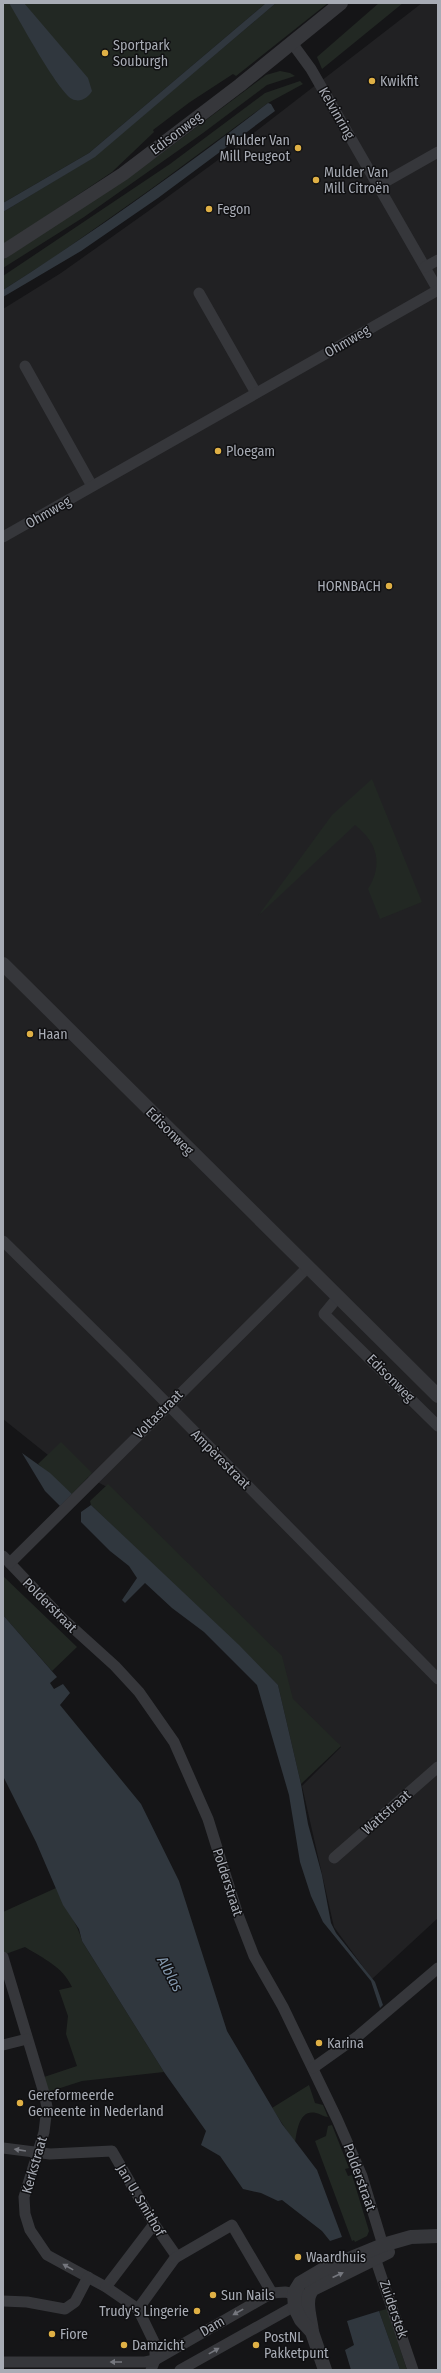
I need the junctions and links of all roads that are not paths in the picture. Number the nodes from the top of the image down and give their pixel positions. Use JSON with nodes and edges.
{"nodes":[{"id":1,"x":341,"y":3,"type":"edge"},
{"id":2,"x":292,"y":43,"type":"junction"},
{"id":3,"x":438,"y":152,"type":"edge"},
{"id":4,"x":378,"y":186,"type":"junction"},
{"id":5,"x":3,"y":252,"type":"edge"},
{"id":6,"x":438,"y":260,"type":"edge"},
{"id":7,"x":425,"y":267,"type":"junction"},
{"id":8,"x":438,"y":290,"type":"edge"},
{"id":9,"x":199,"y":293,"type":"dead end"},
{"id":10,"x":25,"y":366,"type":"dead end"},
{"id":11,"x":256,"y":393,"type":"junction"},
{"id":12,"x":92,"y":486,"type":"junction"},
{"id":13,"x":3,"y":537,"type":"edge"},
{"id":14,"x":3,"y":964,"type":"edge"},
{"id":15,"x":3,"y":1241,"type":"edge"},
{"id":16,"x":308,"y":1267,"type":"junction"},
{"id":17,"x":338,"y":1297,"type":"junction"},
{"id":18,"x":438,"y":1396,"type":"edge"},
{"id":19,"x":168,"y":1405,"type":"junction"},
{"id":20,"x":438,"y":1426,"type":"edge"},
{"id":21,"x":6,"y":1559,"type":"edge"},
{"id":22,"x":438,"y":1679,"type":"edge"},
{"id":23,"x":438,"y":1767,"type":"edge"},
{"id":24,"x":334,"y":1858,"type":"dead end"},
{"id":25,"x":3,"y":1957,"type":"edge"},
{"id":26,"x":438,"y":1968,"type":"edge"},
{"id":27,"x":27,"y":2039,"type":"junction"},
{"id":28,"x":3,"y":2045,"type":"edge"},
{"id":29,"x":313,"y":2068,"type":"junction"},
{"id":30,"x":3,"y":2148,"type":"edge"},
{"id":31,"x":38,"y":2153,"type":"junction"},
{"id":32,"x":154,"y":2224,"type":"junction"},
{"id":33,"x":432,"y":2237,"type":"edge"},
{"id":34,"x":379,"y":2251,"type":"junction"},
{"id":35,"x":175,"y":2258,"type":"junction"},
{"id":36,"x":88,"y":2278,"type":"junction"},
{"id":37,"x":106,"y":2287,"type":"junction"},
{"id":38,"x":272,"y":2293,"type":"junction"},
{"id":39,"x":301,"y":2295,"type":"junction"},
{"id":40,"x":3,"y":2301,"type":"edge"},
{"id":41,"x":295,"y":2308,"type":"junction"},
{"id":42,"x":138,"y":2309,"type":"junction"},
{"id":43,"x":312,"y":2332,"type":"junction"},
{"id":44,"x":3,"y":2362,"type":"edge"},
{"id":45,"x":153,"y":2365,"type":"edge"},
{"id":46,"x":180,"y":2370,"type":"edge"},
{"id":47,"x":325,"y":2370,"type":"edge"},
{"id":48,"x":413,"y":2370,"type":"edge"}],
"edges":[{"from":1,"to":2,"type":"street","name":"Edisonweg"},
{"from":2,"to":4,"type":"street","name":"Kelvinring"},
{"from":2,"to":5,"type":"street","name":"Edisonweg"},
{"from":3,"to":4,"type":"street"},
{"from":4,"to":7,"type":"street","name":"Kelvinring"},
{"from":6,"to":7,"type":"street"},
{"from":7,"to":8,"type":"street","name":"Kelvinring"},
{"from":8,"to":11,"type":"street","name":"Ohmweg"},
{"from":9,"to":11,"type":"street"},
{"from":10,"to":12,"type":"street"},
{"from":11,"to":12,"type":"street","name":"Ohmweg"},
{"from":12,"to":13,"type":"street","name":"Ohmweg"},
{"from":14,"to":16,"type":"street","name":"Edisonweg"},
{"from":15,"to":19,"type":"street","name":"Ampèrestraat"},
{"from":16,"to":17,"type":"street","name":"Edisonweg"},
{"from":16,"to":19,"type":"street","name":"Voltastraat"},
{"from":17,"to":18,"type":"street","name":"Edisonweg"},
{"from":17,"to":20,"type":"street","name":"Edisonweg"},
{"from":19,"to":21,"type":"street","name":"Voltastraat"},
{"from":19,"to":22,"type":"street","name":"Ampèrestraat"},
{"from":21,"to":29,"type":"street","name":"Polderstraat"},
{"from":23,"to":24,"type":"street","name":"Wattstraat"},
{"from":25,"to":27,"type":"street","name":"Kerkstraat"},
{"from":26,"to":29,"type":"street"},
{"from":27,"to":28,"type":"street"},
{"from":27,"to":31,"type":"street","name":"Kerkstraat"},
{"from":29,"to":34,"type":"street","name":"Polderstraat"},
{"from":31,"to":30,"type":"street","one_way":true},
{"from":31,"to":32,"type":"street","name":"Jan U. Smithof"},
{"from":36,"to":31,"type":"street","name":"Kerkstraat","one_way":true},
{"from":32,"to":35,"type":"street","name":"Jan U. Smithof"},
{"from":32,"to":37,"type":"street"},
{"from":33,"to":34,"type":"street"},
{"from":34,"to":39,"type":"street"},
{"from":34,"to":48,"type":"street","name":"Zuiderstek"},
{"from":35,"to":38,"type":"street"},
{"from":35,"to":42,"type":"street"},
{"from":36,"to":37,"type":"street","name":"Kerkstraat"},
{"from":36,"to":40,"type":"street"},
{"from":37,"to":42,"type":"street","name":"Kerkstraat"},
{"from":38,"to":39,"type":"street","name":"Dam"},
{"from":38,"to":45,"type":"street","name":"Dam","one_way":true},
{"from":39,"to":41,"type":"street"},
{"from":39,"to":43,"type":"street"},
{"from":41,"to":43,"type":"street"},
{"from":46,"to":41,"type":"street","name":"Dam","one_way":true},
{"from":42,"to":45,"type":"street","name":"Kerkstraat"},
{"from":43,"to":47,"type":"street"},
{"from":45,"to":44,"type":"street","one_way":true}]}
